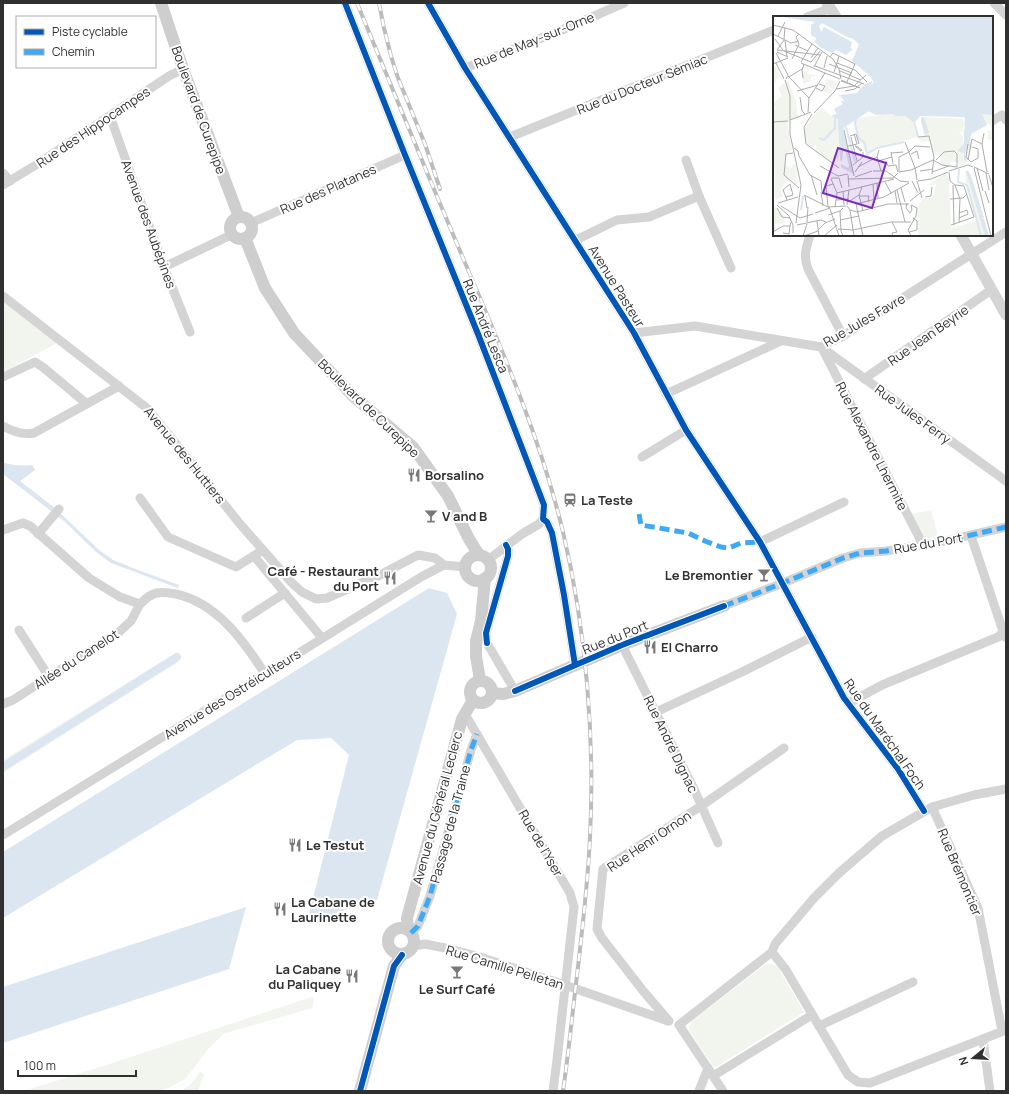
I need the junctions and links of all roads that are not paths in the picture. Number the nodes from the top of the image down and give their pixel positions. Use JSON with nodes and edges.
{"nodes":[{"id":1,"x":161,"y":3,"type":"edge"},
{"id":2,"x":345,"y":3,"type":"edge"},
{"id":3,"x":428,"y":3,"type":"edge"},
{"id":4,"x":624,"y":3,"type":"edge"},
{"id":5,"x":994,"y":3,"type":"edge"},
{"id":6,"x":831,"y":9,"type":"edge"},
{"id":7,"x":1006,"y":15,"type":"edge"},
{"id":8,"x":811,"y":16,"type":"edge"},
{"id":9,"x":773,"y":30,"type":"edge"},
{"id":10,"x":465,"y":68,"type":"junction"},
{"id":11,"x":183,"y":69,"type":"junction"},
{"id":12,"x":110,"y":116,"type":"junction"},
{"id":13,"x":993,"y":120,"type":"edge"},
{"id":14,"x":1006,"y":120,"type":"edge"},
{"id":15,"x":510,"y":137,"type":"junction"},
{"id":16,"x":404,"y":155,"type":"junction"},
{"id":17,"x":686,"y":160,"type":"dead end"},
{"id":18,"x":3,"y":173,"type":"edge"},
{"id":19,"x":6,"y":183,"type":"edge"},
{"id":20,"x":699,"y":196,"type":"junction"},
{"id":21,"x":239,"y":217,"type":"junction"},
{"id":22,"x":251,"y":223,"type":"junction"},
{"id":23,"x":1006,"y":232,"type":"edge"},
{"id":24,"x":232,"y":234,"type":"junction"},
{"id":25,"x":810,"y":236,"type":"edge"},
{"id":26,"x":962,"y":236,"type":"edge"},
{"id":27,"x":245,"y":238,"type":"junction"},
{"id":28,"x":576,"y":240,"type":"junction"},
{"id":29,"x":971,"y":255,"type":"junction"},
{"id":30,"x":164,"y":267,"type":"junction"},
{"id":31,"x":731,"y":268,"type":"dead end"},
{"id":32,"x":991,"y":290,"type":"junction"},
{"id":33,"x":3,"y":296,"type":"edge"},
{"id":34,"x":1006,"y":315,"type":"edge"},
{"id":35,"x":190,"y":332,"type":"dead end"},
{"id":36,"x":634,"y":333,"type":"junction"},
{"id":37,"x":843,"y":336,"type":"junction"},
{"id":38,"x":781,"y":341,"type":"junction"},
{"id":39,"x":821,"y":347,"type":"junction"},
{"id":40,"x":3,"y":376,"type":"edge"},
{"id":41,"x":864,"y":379,"type":"junction"},
{"id":42,"x":119,"y":386,"type":"junction"},
{"id":43,"x":666,"y":394,"type":"junction"},
{"id":44,"x":87,"y":404,"type":"junction"},
{"id":45,"x":3,"y":426,"type":"edge"},
{"id":46,"x":686,"y":430,"type":"junction"},
{"id":47,"x":642,"y":457,"type":"dead end"},
{"id":48,"x":1006,"y":481,"type":"edge"},
{"id":49,"x":140,"y":498,"type":"dead end"},
{"id":50,"x":844,"y":502,"type":"dead end"},
{"id":51,"x":59,"y":509,"type":"dead end"},
{"id":52,"x":543,"y":519,"type":"junction"},
{"id":53,"x":1006,"y":526,"type":"edge"},
{"id":54,"x":3,"y":530,"type":"edge"},
{"id":55,"x":38,"y":534,"type":"junction"},
{"id":56,"x":971,"y":536,"type":"junction"},
{"id":57,"x":760,"y":542,"type":"junction"},
{"id":58,"x":506,"y":545,"type":"junction"},
{"id":59,"x":923,"y":545,"type":"junction"},
{"id":60,"x":263,"y":550,"type":"junction"},
{"id":61,"x":254,"y":556,"type":"junction"},
{"id":62,"x":475,"y":560,"type":"junction"},
{"id":63,"x":444,"y":565,"type":"junction"},
{"id":64,"x":485,"y":578,"type":"junction"},
{"id":65,"x":472,"y":579,"type":"junction"},
{"id":66,"x":783,"y":583,"type":"junction"},
{"id":67,"x":285,"y":593,"type":"junction"},
{"id":68,"x":483,"y":602,"type":"junction"},
{"id":69,"x":140,"y":604,"type":"junction"},
{"id":70,"x":724,"y":606,"type":"joint"},
{"id":71,"x":246,"y":618,"type":"dead end"},
{"id":72,"x":19,"y":630,"type":"dead end"},
{"id":73,"x":1005,"y":634,"type":"edge"},
{"id":74,"x":812,"y":637,"type":"junction"},
{"id":75,"x":322,"y":638,"type":"junction"},
{"id":76,"x":622,"y":645,"type":"junction"},
{"id":77,"x":575,"y":665,"type":"junction"},
{"id":78,"x":265,"y":674,"type":"junction"},
{"id":79,"x":48,"y":677,"type":"junction"},
{"id":80,"x":480,"y":680,"type":"junction"},
{"id":81,"x":514,"y":691,"type":"junction"},
{"id":82,"x":492,"y":693,"type":"junction"},
{"id":83,"x":473,"y":700,"type":"junction"},
{"id":84,"x":849,"y":703,"type":"junction"},
{"id":85,"x":3,"y":704,"type":"edge"},
{"id":86,"x":656,"y":712,"type":"junction"},
{"id":87,"x":465,"y":714,"type":"junction"},
{"id":88,"x":477,"y":734,"type":"junction"},
{"id":89,"x":784,"y":748,"type":"dead end"},
{"id":90,"x":1006,"y":789,"type":"edge"},
{"id":91,"x":701,"y":806,"type":"junction"},
{"id":92,"x":928,"y":809,"type":"junction"},
{"id":93,"x":3,"y":835,"type":"edge"},
{"id":94,"x":718,"y":843,"type":"dead end"},
{"id":95,"x":409,"y":935,"type":"junction"},
{"id":96,"x":396,"y":952,"type":"junction"},
{"id":97,"x":772,"y":952,"type":"junction"},
{"id":98,"x":913,"y":982,"type":"dead end"},
{"id":99,"x":565,"y":985,"type":"junction"},
{"id":100,"x":812,"y":1015,"type":"junction"},
{"id":101,"x":669,"y":1021,"type":"junction"},
{"id":102,"x":679,"y":1025,"type":"junction"},
{"id":103,"x":819,"y":1026,"type":"junction"},
{"id":104,"x":1004,"y":1031,"type":"edge"},
{"id":105,"x":983,"y":1039,"type":"junction"},
{"id":106,"x":708,"y":1068,"type":"junction"},
{"id":107,"x":713,"y":1076,"type":"junction"},
{"id":108,"x":360,"y":1091,"type":"edge"},
{"id":109,"x":552,"y":1091,"type":"edge"},
{"id":110,"x":699,"y":1091,"type":"edge"},
{"id":111,"x":723,"y":1091,"type":"edge"},
{"id":112,"x":990,"y":1091,"type":"edge"}],
"edges":[{"from":1,"to":11,"type":"main road","name":"Boulevard de Curepipe"},
{"from":2,"to":16,"type":"street","name":"Rue André Lesca"},
{"from":3,"to":10,"type":"street","name":"Avenue Pasteur"},
{"from":4,"to":10,"type":"street","name":"Rue de May-sur-Orne"},
{"from":5,"to":7,"type":"street"},
{"from":6,"to":8,"type":"street"},
{"from":9,"to":15,"type":"street","name":"Rue du Docteur Sémiac"},
{"from":10,"to":15,"type":"street","name":"Avenue Pasteur"},
{"from":11,"to":12,"type":"street","name":"Rue des Hippocampes"},
{"from":11,"to":21,"type":"main road","name":"Boulevard de Curepipe"},
{"from":12,"to":19,"type":"street","name":"Rue des Hippocampes"},
{"from":12,"to":30,"type":"street","name":"Avenue des Aubépines"},
{"from":13,"to":14,"type":"street"},
{"from":15,"to":28,"type":"street","name":"Avenue Pasteur"},
{"from":16,"to":22,"type":"street","name":"Rue des Platanes"},
{"from":16,"to":52,"type":"street","name":"Rue André Lesca"},
{"from":17,"to":20,"type":"street"},
{"from":18,"to":19,"type":"street"},
{"from":20,"to":28,"type":"street"},
{"from":20,"to":31,"type":"street"},
{"from":21,"to":22,"type":"main road"},
{"from":21,"to":24,"type":"main road"},
{"from":22,"to":27,"type":"main road"},
{"from":23,"to":29,"type":"street","name":"Rue Jules Favre"},
{"from":24,"to":27,"type":"main road"},
{"from":24,"to":30,"type":"street"},
{"from":25,"to":37,"type":"street"},
{"from":26,"to":29,"type":"street"},
{"from":27,"to":62,"type":"main road","name":"Boulevard de Curepipe"},
{"from":28,"to":36,"type":"street","name":"Avenue Pasteur"},
{"from":29,"to":32,"type":"street"},
{"from":29,"to":37,"type":"street","name":"Rue Jules Favre"},
{"from":30,"to":35,"type":"street","name":"Avenue des Aubépines"},
{"from":32,"to":34,"type":"street"},
{"from":32,"to":41,"type":"street","name":"Rue Jean Beyrie"},
{"from":33,"to":42,"type":"street","name":"Avenue des Huttiers"},
{"from":36,"to":38,"type":"street","name":"Rue Jules Favre"},
{"from":36,"to":43,"type":"street","name":"Avenue Pasteur"},
{"from":37,"to":39,"type":"street","name":"Rue Jules Favre"},
{"from":38,"to":39,"type":"street","name":"Rue Jules Favre"},
{"from":38,"to":43,"type":"street"},
{"from":39,"to":41,"type":"street","name":"Rue Jules Ferry"},
{"from":39,"to":59,"type":"street","name":"Rue Alexandre Lhermite"},
{"from":40,"to":44,"type":"street"},
{"from":41,"to":48,"type":"street","name":"Rue Jules Ferry"},
{"from":42,"to":44,"type":"street"},
{"from":42,"to":60,"type":"street","name":"Avenue des Huttiers"},
{"from":43,"to":46,"type":"street","name":"Avenue Pasteur"},
{"from":44,"to":45,"type":"street"},
{"from":46,"to":47,"type":"street"},
{"from":46,"to":57,"type":"street","name":"Avenue Pasteur"},
{"from":49,"to":61,"type":"street"},
{"from":50,"to":57,"type":"street"},
{"from":51,"to":55,"type":"street"},
{"from":52,"to":58,"type":"street"},
{"from":52,"to":77,"type":"street","name":"Rue André Lesca"},
{"from":53,"to":56,"type":"street","name":"Rue du Port"},
{"from":54,"to":55,"type":"street"},
{"from":55,"to":69,"type":"street"},
{"from":56,"to":59,"type":"street","name":"Rue du Port"},
{"from":56,"to":73,"type":"street"},
{"from":57,"to":66,"type":"street","name":"Avenue Pasteur"},
{"from":58,"to":62,"type":"street"},
{"from":58,"to":81,"type":"street"},
{"from":59,"to":66,"type":"street","name":"Rue du Port"},
{"from":60,"to":61,"type":"street"},
{"from":60,"to":63,"type":"street","name":"Avenue des Huttiers"},
{"from":61,"to":67,"type":"street"},
{"from":62,"to":63,"type":"street"},
{"from":62,"to":64,"type":"main road"},
{"from":62,"to":65,"type":"main road","name":"Boulevard de Curepipe"},
{"from":63,"to":75,"type":"street","name":"Avenue des Ostréiculteurs"},
{"from":64,"to":65,"type":"main road"},
{"from":64,"to":68,"type":"main road"},
{"from":65,"to":68,"type":"main road"},
{"from":66,"to":70,"type":"street","name":"Rue du Port"},
{"from":66,"to":74,"type":"street","name":"Rue du Maréchal Foch"},
{"from":67,"to":71,"type":"street"},
{"from":67,"to":75,"type":"street"},
{"from":68,"to":80,"type":"main road"},
{"from":69,"to":78,"type":"street"},
{"from":69,"to":79,"type":"street","name":"Allée du Canelot"},
{"from":70,"to":76,"type":"main road","name":"Rue du Port"},
{"from":72,"to":79,"type":"street"},
{"from":73,"to":84,"type":"street"},
{"from":74,"to":84,"type":"street","name":"Rue du Maréchal Foch"},
{"from":74,"to":86,"type":"street"},
{"from":75,"to":78,"type":"street","name":"Avenue des Ostréiculteurs"},
{"from":76,"to":77,"type":"main road","name":"Rue du Port"},
{"from":76,"to":86,"type":"street","name":"Rue André Dignac"},
{"from":77,"to":81,"type":"main road","name":"Rue du Port"},
{"from":78,"to":93,"type":"street","name":"Avenue des Ostréiculteurs"},
{"from":79,"to":85,"type":"street","name":"Allée du Canelot"},
{"from":80,"to":82,"type":"main road"},
{"from":80,"to":83,"type":"main road"},
{"from":81,"to":82,"type":"main road","name":"Rue du Port"},
{"from":82,"to":83,"type":"main road"},
{"from":83,"to":87,"type":"main road","name":"Avenue du Général Leclerc"},
{"from":84,"to":92,"type":"street","name":"Rue du Maréchal Foch"},
{"from":86,"to":91,"type":"street","name":"Rue André Dignac"},
{"from":87,"to":88,"type":"street","name":"Rue de l'Yser"},
{"from":87,"to":95,"type":"main road","name":"Avenue du Général Leclerc"},
{"from":88,"to":95,"type":"street","name":"Passage de la Traine"},
{"from":88,"to":99,"type":"street","name":"Rue de l'Yser"},
{"from":89,"to":91,"type":"street"},
{"from":90,"to":92,"type":"street"},
{"from":91,"to":94,"type":"street","name":"Rue André Dignac"},
{"from":91,"to":101,"type":"street","name":"Rue Henri Ornon"},
{"from":92,"to":97,"type":"street"},
{"from":92,"to":104,"type":"street","name":"Rue Brémontier"},
{"from":95,"to":96,"type":"main road"},
{"from":95,"to":96,"type":"main road"},
{"from":95,"to":99,"type":"street","name":"Rue Camille Pelletan"},
{"from":96,"to":108,"type":"main road"},
{"from":97,"to":100,"type":"street"},
{"from":97,"to":102,"type":"street"},
{"from":98,"to":103,"type":"street"},
{"from":99,"to":101,"type":"street","name":"Rue Camille Pelletan"},
{"from":99,"to":109,"type":"street","name":"Rue de l'Yser"},
{"from":100,"to":103,"type":"street"},
{"from":100,"to":107,"type":"street"},
{"from":101,"to":102,"type":"street","name":"Rue Camille Pelletan"},
{"from":102,"to":106,"type":"street"},
{"from":103,"to":105,"type":"street"},
{"from":104,"to":105,"type":"street"},
{"from":105,"to":112,"type":"street"},
{"from":106,"to":107,"type":"street"},
{"from":106,"to":110,"type":"street"},
{"from":107,"to":111,"type":"street"}]}
